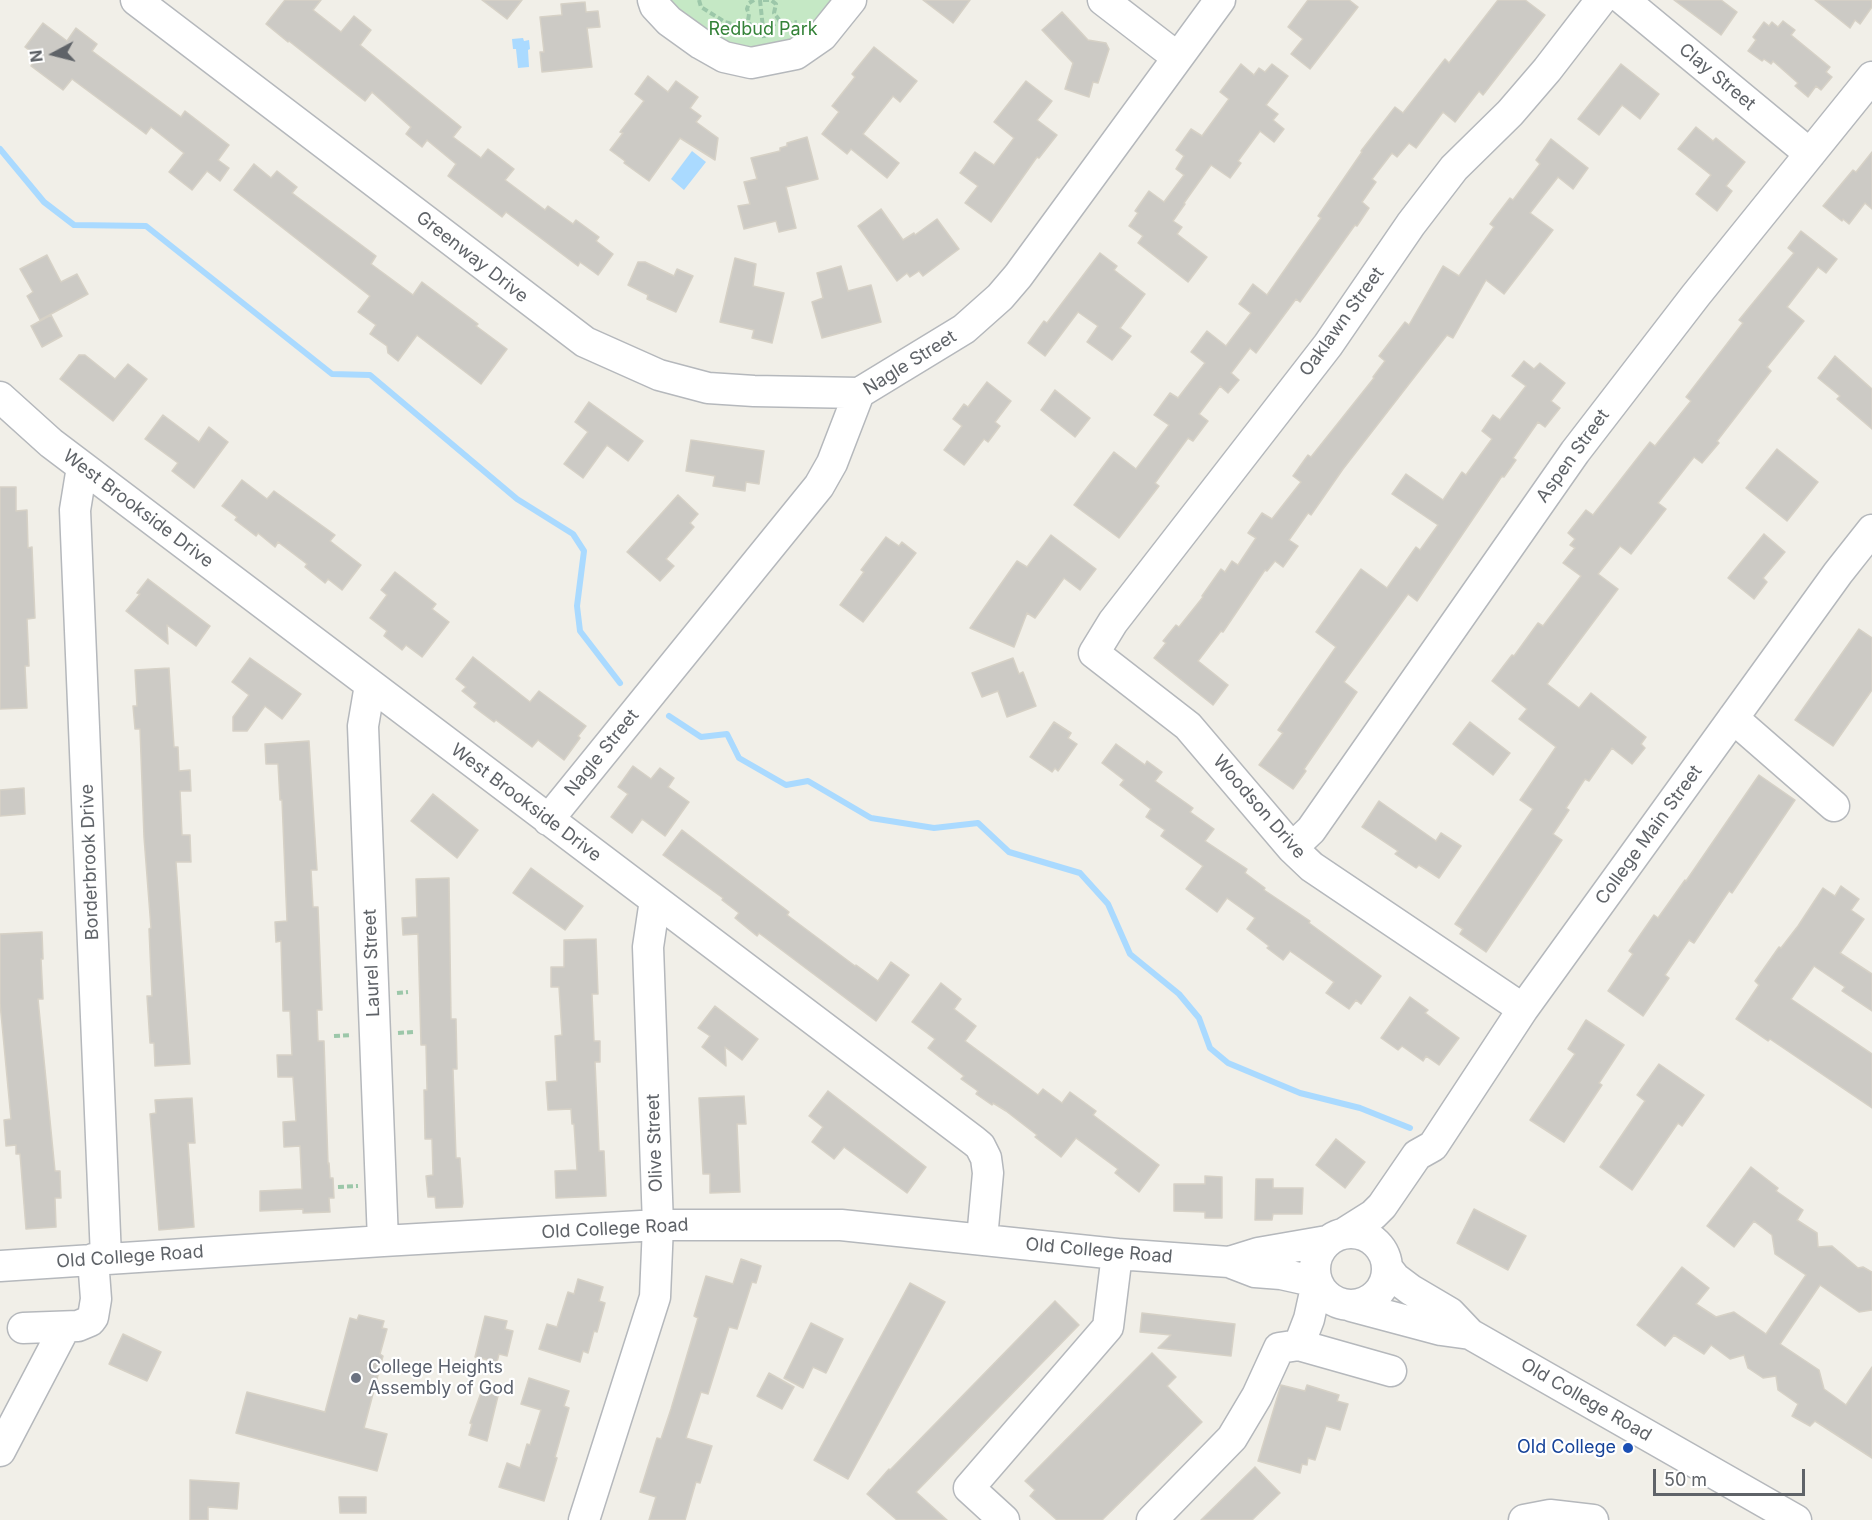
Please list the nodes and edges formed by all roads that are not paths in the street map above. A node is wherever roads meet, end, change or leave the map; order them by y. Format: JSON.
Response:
{"nodes":[{"id":1,"x":135,"y":0,"type":"edge"},
{"id":2,"x":653,"y":0,"type":"edge"},
{"id":3,"x":851,"y":0,"type":"edge"},
{"id":4,"x":1103,"y":0,"type":"edge"},
{"id":5,"x":1220,"y":0,"type":"edge"},
{"id":6,"x":1601,"y":0,"type":"edge"},
{"id":7,"x":1624,"y":0,"type":"edge"},
{"id":8,"x":1177,"y":57,"type":"junction"},
{"id":9,"x":1868,"y":91,"type":"edge"},
{"id":10,"x":1810,"y":154,"type":"junction"},
{"id":11,"x":859,"y":393,"type":"junction"},
{"id":12,"x":0,"y":397,"type":"edge"},
{"id":13,"x":82,"y":467,"type":"junction"},
{"id":14,"x":1872,"y":530,"type":"edge"},
{"id":15,"x":1094,"y":653,"type":"joint"},
{"id":16,"x":370,"y":685,"type":"junction"},
{"id":17,"x":1733,"y":718,"type":"junction"},
{"id":18,"x":1834,"y":806,"type":"dead end"},
{"id":19,"x":548,"y":820,"type":"junction"},
{"id":20,"x":1292,"y":848,"type":"junction"},
{"id":21,"x":655,"y":900,"type":"junction"},
{"id":22,"x":1523,"y":1009,"type":"junction"},
{"id":23,"x":1433,"y":1146,"type":"junction"},
{"id":24,"x":658,"y":1226,"type":"junction"},
{"id":25,"x":1337,"y":1237,"type":"junction"},
{"id":26,"x":982,"y":1239,"type":"junction"},
{"id":27,"x":383,"y":1241,"type":"junction"},
{"id":28,"x":1117,"y":1254,"type":"junction"},
{"id":29,"x":100,"y":1259,"type":"junction"},
{"id":30,"x":1228,"y":1262,"type":"junction"},
{"id":31,"x":1387,"y":1263,"type":"junction"},
{"id":32,"x":0,"y":1266,"type":"edge"},
{"id":33,"x":1317,"y":1283,"type":"junction"},
{"id":34,"x":1345,"y":1305,"type":"junction"},
{"id":35,"x":65,"y":1327,"type":"junction"},
{"id":36,"x":22,"y":1328,"type":"dead end"},
{"id":37,"x":1470,"y":1334,"type":"junction"},
{"id":38,"x":1307,"y":1347,"type":"junction"},
{"id":39,"x":1391,"y":1371,"type":"dead end"},
{"id":40,"x":0,"y":1451,"type":"edge"},
{"id":41,"x":584,"y":1520,"type":"edge"},
{"id":42,"x":1004,"y":1520,"type":"edge"},
{"id":43,"x":1152,"y":1520,"type":"edge"},
{"id":44,"x":1524,"y":1520,"type":"edge"},
{"id":45,"x":1593,"y":1520,"type":"edge"},
{"id":46,"x":1796,"y":1520,"type":"edge"}],
"edges":[{"from":1,"to":11,"type":"street","name":"Greenway Drive"},
{"from":2,"to":3,"type":"street"},
{"from":4,"to":8,"type":"street"},
{"from":5,"to":8,"type":"street","name":"Nagle Street"},
{"from":6,"to":15,"type":"street","name":"Oaklawn Street"},
{"from":7,"to":10,"type":"street","name":"Clay Street"},
{"from":8,"to":11,"type":"street","name":"Nagle Street"},
{"from":9,"to":10,"type":"street","name":"Aspen Street"},
{"from":10,"to":20,"type":"street","name":"Aspen Street"},
{"from":11,"to":19,"type":"street","name":"Nagle Street"},
{"from":12,"to":13,"type":"street","name":"West Brookside Drive"},
{"from":13,"to":16,"type":"street","name":"West Brookside Drive"},
{"from":13,"to":29,"type":"street","name":"Borderbrook Drive"},
{"from":14,"to":17,"type":"street","name":"College Main Street"},
{"from":15,"to":20,"type":"street","name":"Woodson Drive"},
{"from":16,"to":19,"type":"street","name":"West Brookside Drive"},
{"from":16,"to":27,"type":"street","name":"Laurel Street"},
{"from":17,"to":18,"type":"street"},
{"from":17,"to":22,"type":"street","name":"College Main Street"},
{"from":19,"to":21,"type":"street","name":"West Brookside Drive"},
{"from":20,"to":22,"type":"street","name":"Woodson Drive"},
{"from":21,"to":24,"type":"street","name":"Olive Street"},
{"from":21,"to":26,"type":"street","name":"West Brookside Drive"},
{"from":22,"to":23,"type":"street","name":"College Main Street"},
{"from":23,"to":25,"type":"street","name":"College Main Street"},
{"from":23,"to":31,"type":"street","name":"College Main Street"},
{"from":24,"to":26,"type":"street","name":"Old College Road"},
{"from":24,"to":27,"type":"street","name":"Old College Road"},
{"from":24,"to":41,"type":"street","name":"Olive Street"},
{"from":25,"to":30,"type":"street","name":"Old College Road"},
{"from":25,"to":31,"type":"street"},
{"from":25,"to":33,"type":"street"},
{"from":26,"to":28,"type":"street","name":"Old College Road"},
{"from":27,"to":29,"type":"street","name":"Old College Road"},
{"from":28,"to":30,"type":"street","name":"Old College Road"},
{"from":28,"to":42,"type":"street"},
{"from":29,"to":32,"type":"street","name":"Old College Road"},
{"from":29,"to":35,"type":"street","name":"Borderbrook Drive"},
{"from":30,"to":33,"type":"street","name":"Old College Road"},
{"from":31,"to":34,"type":"street"},
{"from":31,"to":37,"type":"street","name":"Old College Road"},
{"from":33,"to":34,"type":"street"},
{"from":33,"to":38,"type":"street"},
{"from":34,"to":37,"type":"street","name":"Old College Road"},
{"from":34,"to":38,"type":"street"},
{"from":35,"to":36,"type":"street"},
{"from":35,"to":40,"type":"street"},
{"from":37,"to":46,"type":"street","name":"Old College Road"},
{"from":38,"to":39,"type":"street"},
{"from":38,"to":43,"type":"street"},
{"from":44,"to":45,"type":"street"}]}
